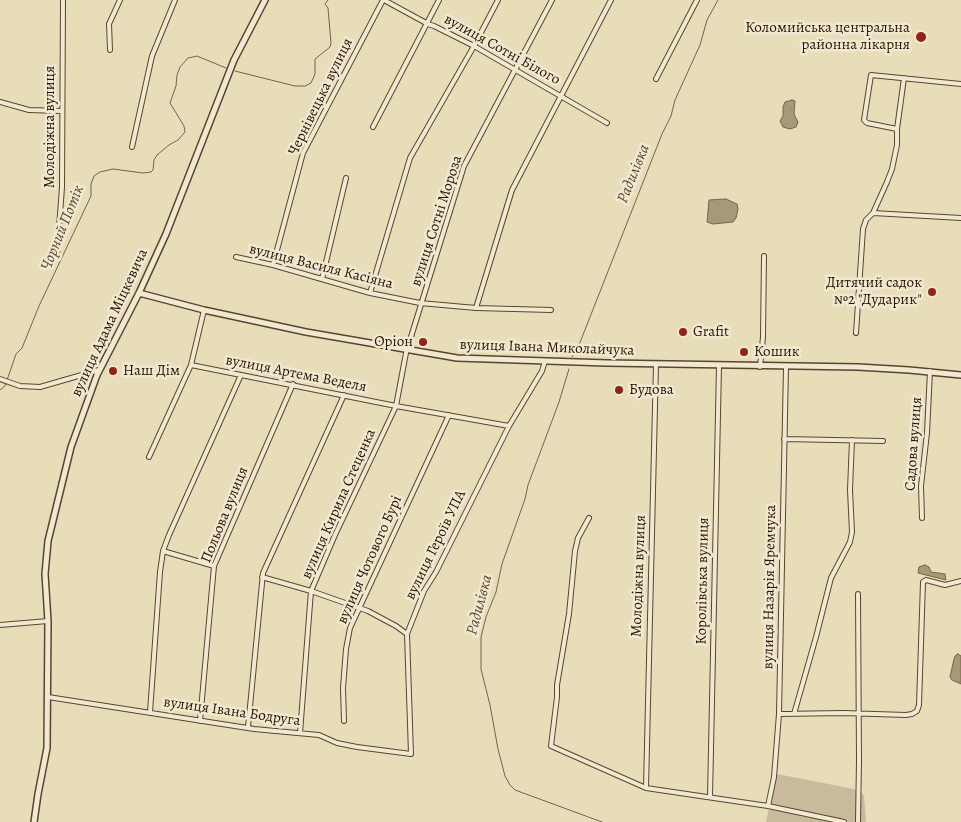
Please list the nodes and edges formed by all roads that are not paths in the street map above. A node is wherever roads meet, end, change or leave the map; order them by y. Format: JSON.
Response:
{"nodes":[{"id":1,"x":63,"y":0,"type":"edge"},
{"id":2,"x":120,"y":0,"type":"edge"},
{"id":3,"x":175,"y":0,"type":"edge"},
{"id":4,"x":265,"y":0,"type":"edge"},
{"id":5,"x":383,"y":0,"type":"edge"},
{"id":6,"x":439,"y":0,"type":"edge"},
{"id":7,"x":498,"y":0,"type":"edge"},
{"id":8,"x":552,"y":0,"type":"edge"},
{"id":9,"x":611,"y":0,"type":"edge"},
{"id":10,"x":697,"y":0,"type":"edge"},
{"id":11,"x":428,"y":24,"type":"junction"},
{"id":12,"x":474,"y":46,"type":"junction"},
{"id":13,"x":110,"y":50,"type":"dead end"},
{"id":14,"x":516,"y":70,"type":"junction"},
{"id":15,"x":656,"y":78,"type":"dead end"},
{"id":16,"x":904,"y":78,"type":"junction"},
{"id":17,"x":961,"y":84,"type":"edge"},
{"id":18,"x":560,"y":95,"type":"junction"},
{"id":19,"x":0,"y":102,"type":"edge"},
{"id":20,"x":61,"y":111,"type":"junction"},
{"id":21,"x":607,"y":123,"type":"dead end"},
{"id":22,"x":373,"y":127,"type":"dead end"},
{"id":23,"x":897,"y":129,"type":"junction"},
{"id":24,"x":132,"y":147,"type":"dead end"},
{"id":25,"x":346,"y":178,"type":"dead end"},
{"id":26,"x":873,"y":212,"type":"junction"},
{"id":27,"x":961,"y":218,"type":"edge"},
{"id":28,"x":56,"y":255,"type":"dead end"},
{"id":29,"x":764,"y":256,"type":"dead end"},
{"id":30,"x":236,"y":257,"type":"dead end"},
{"id":31,"x":273,"y":265,"type":"junction"},
{"id":32,"x":322,"y":279,"type":"junction"},
{"id":33,"x":139,"y":293,"type":"junction"},
{"id":34,"x":370,"y":293,"type":"junction"},
{"id":35,"x":423,"y":303,"type":"junction"},
{"id":36,"x":476,"y":308,"type":"junction"},
{"id":37,"x":204,"y":310,"type":"junction"},
{"id":38,"x":551,"y":310,"type":"dead end"},
{"id":39,"x":856,"y":333,"type":"dead end"},
{"id":40,"x":408,"y":350,"type":"junction"},
{"id":41,"x":545,"y":361,"type":"junction"},
{"id":42,"x":656,"y":364,"type":"junction"},
{"id":43,"x":191,"y":365,"type":"junction"},
{"id":44,"x":719,"y":366,"type":"junction"},
{"id":45,"x":760,"y":366,"type":"junction"},
{"id":46,"x":786,"y":367,"type":"junction"},
{"id":47,"x":99,"y":370,"type":"junction"},
{"id":48,"x":930,"y":372,"type":"junction"},
{"id":49,"x":241,"y":375,"type":"junction"},
{"id":50,"x":961,"y":376,"type":"edge"},
{"id":51,"x":2,"y":380,"type":"edge"},
{"id":52,"x":293,"y":384,"type":"junction"},
{"id":53,"x":344,"y":395,"type":"junction"},
{"id":54,"x":396,"y":406,"type":"junction"},
{"id":55,"x":449,"y":415,"type":"junction"},
{"id":56,"x":509,"y":426,"type":"junction"},
{"id":57,"x":784,"y":439,"type":"junction"},
{"id":58,"x":852,"y":440,"type":"junction"},
{"id":59,"x":883,"y":441,"type":"dead end"},
{"id":60,"x":150,"y":457,"type":"dead end"},
{"id":61,"x":589,"y":518,"type":"dead end"},
{"id":62,"x":922,"y":518,"type":"dead end"},
{"id":63,"x":163,"y":552,"type":"junction"},
{"id":64,"x":214,"y":566,"type":"junction"},
{"id":65,"x":262,"y":577,"type":"junction"},
{"id":66,"x":961,"y":581,"type":"edge"},
{"id":67,"x":312,"y":591,"type":"junction"},
{"id":68,"x":858,"y":594,"type":"dead end"},
{"id":69,"x":359,"y":609,"type":"junction"},
{"id":70,"x":48,"y":621,"type":"junction"},
{"id":71,"x":0,"y":625,"type":"edge"},
{"id":72,"x":407,"y":634,"type":"junction"},
{"id":73,"x":48,"y":697,"type":"junction"},
{"id":74,"x":150,"y":712,"type":"junction"},
{"id":75,"x":858,"y":713,"type":"junction"},
{"id":76,"x":779,"y":714,"type":"junction"},
{"id":77,"x":794,"y":714,"type":"junction"},
{"id":78,"x":200,"y":721,"type":"junction"},
{"id":79,"x":344,"y":721,"type":"dead end"},
{"id":80,"x":248,"y":728,"type":"junction"},
{"id":81,"x":300,"y":733,"type":"junction"},
{"id":82,"x":411,"y":754,"type":"joint"},
{"id":83,"x":646,"y":788,"type":"junction"},
{"id":84,"x":710,"y":797,"type":"junction"},
{"id":85,"x":768,"y":806,"type":"junction"},
{"id":86,"x":34,"y":822,"type":"edge"},
{"id":87,"x":844,"y":822,"type":"edge"},
{"id":88,"x":858,"y":822,"type":"edge"}],
"edges":[{"from":1,"to":20,"type":"street","name":"Молодіжна вулиця"},
{"from":2,"to":13,"type":"street"},
{"from":3,"to":24,"type":"street"},
{"from":4,"to":33,"type":"street","name":"вулиця Адама Міцкевича"},
{"from":5,"to":11,"type":"street","name":"вулиця Сотні Білого"},
{"from":5,"to":31,"type":"street","name":"Чернівецька вулиця"},
{"from":6,"to":11,"type":"street"},
{"from":7,"to":12,"type":"street"},
{"from":8,"to":14,"type":"street","name":"вулиця Сотні Мороза"},
{"from":9,"to":18,"type":"street"},
{"from":10,"to":15,"type":"street"},
{"from":11,"to":12,"type":"street","name":"вулиця Сотні Білого"},
{"from":11,"to":22,"type":"street"},
{"from":12,"to":14,"type":"street","name":"вулиця Сотні Білого"},
{"from":12,"to":34,"type":"street"},
{"from":14,"to":18,"type":"street","name":"вулиця Сотні Білого"},
{"from":14,"to":35,"type":"street","name":"вулиця Сотні Мороза"},
{"from":16,"to":17,"type":"street"},
{"from":16,"to":23,"type":"street"},
{"from":16,"to":23,"type":"street"},
{"from":18,"to":21,"type":"street","name":"вулиця Сотні Білого"},
{"from":18,"to":36,"type":"street"},
{"from":19,"to":20,"type":"street"},
{"from":20,"to":28,"type":"street","name":"Молодіжна вулиця"},
{"from":23,"to":26,"type":"street"},
{"from":25,"to":32,"type":"street"},
{"from":26,"to":27,"type":"street"},
{"from":26,"to":39,"type":"street"},
{"from":29,"to":45,"type":"street"},
{"from":30,"to":31,"type":"street","name":"вулиця Василя Касіяна"},
{"from":31,"to":32,"type":"street","name":"вулиця Василя Касіяна"},
{"from":32,"to":34,"type":"street","name":"вулиця Василя Касіяна"},
{"from":33,"to":37,"type":"street","name":"вулиця Івана Миколайчука"},
{"from":33,"to":47,"type":"street","name":"вулиця Адама Міцкевича"},
{"from":34,"to":35,"type":"street","name":"вулиця Василя Касіяна"},
{"from":35,"to":36,"type":"street","name":"вулиця Василя Касіяна"},
{"from":35,"to":40,"type":"street","name":"вулиця Сотні Мороза"},
{"from":36,"to":38,"type":"street","name":"вулиця Василя Касіяна"},
{"from":37,"to":40,"type":"street","name":"вулиця Івана Миколайчука"},
{"from":37,"to":43,"type":"street"},
{"from":40,"to":41,"type":"street","name":"вулиця Івана Миколайчука"},
{"from":40,"to":54,"type":"street","name":"вулиця Сотні Мороза"},
{"from":41,"to":42,"type":"street","name":"вулиця Івана Миколайчука"},
{"from":41,"to":56,"type":"street","name":"вулиця Героїв УПА"},
{"from":42,"to":44,"type":"street","name":"вулиця Івана Миколайчука"},
{"from":42,"to":83,"type":"street","name":"Молодіжна вулиця"},
{"from":43,"to":49,"type":"street","name":"вулиця Артема Веделя"},
{"from":43,"to":60,"type":"street"},
{"from":44,"to":45,"type":"street","name":"вулиця Івана Миколайчука"},
{"from":44,"to":84,"type":"street","name":"Королівська вулиця"},
{"from":45,"to":46,"type":"street","name":"вулиця Івана Миколайчука"},
{"from":46,"to":48,"type":"street","name":"вулиця Івана Миколайчука"},
{"from":46,"to":57,"type":"street","name":"вулиця Назарія Яремчука"},
{"from":47,"to":51,"type":"street"},
{"from":47,"to":70,"type":"street","name":"вулиця Адама Міцкевича"},
{"from":48,"to":50,"type":"street","name":"вулиця Івана Миколайчука"},
{"from":48,"to":62,"type":"street","name":"Садова вулиця"},
{"from":49,"to":52,"type":"street","name":"вулиця Артема Веделя"},
{"from":49,"to":63,"type":"street"},
{"from":52,"to":53,"type":"street","name":"вулиця Артема Веделя"},
{"from":52,"to":64,"type":"street","name":"Польова вулиця"},
{"from":53,"to":54,"type":"street","name":"вулиця Артема Веделя"},
{"from":53,"to":65,"type":"street"},
{"from":54,"to":55,"type":"street","name":"вулиця Артема Веделя"},
{"from":54,"to":67,"type":"street","name":"вулиця Кирила Стеценка"},
{"from":55,"to":56,"type":"street","name":"вулиця Артема Веделя"},
{"from":55,"to":69,"type":"street","name":"вулиця Чотового Бурі"},
{"from":56,"to":72,"type":"street","name":"вулиця Героїв УПА"},
{"from":57,"to":58,"type":"street"},
{"from":57,"to":76,"type":"street","name":"вулиця Назарія Яремчука"},
{"from":58,"to":59,"type":"street"},
{"from":58,"to":77,"type":"street"},
{"from":61,"to":83,"type":"street"},
{"from":63,"to":64,"type":"street"},
{"from":63,"to":74,"type":"street"},
{"from":64,"to":78,"type":"street","name":"Польова вулиця"},
{"from":65,"to":67,"type":"street"},
{"from":65,"to":80,"type":"street"},
{"from":66,"to":75,"type":"street"},
{"from":67,"to":69,"type":"street"},
{"from":67,"to":81,"type":"street","name":"вулиця Кирила Стеценка"},
{"from":68,"to":75,"type":"street"},
{"from":69,"to":72,"type":"street"},
{"from":69,"to":79,"type":"street","name":"вулиця Чотового Бурі"},
{"from":70,"to":71,"type":"street"},
{"from":70,"to":73,"type":"street","name":"вулиця Адама Міцкевича"},
{"from":72,"to":82,"type":"street","name":"вулиця Героїв УПА"},
{"from":73,"to":74,"type":"street","name":"вулиця Івана Бодруга"},
{"from":73,"to":86,"type":"street","name":"вулиця Адама Міцкевича"},
{"from":74,"to":78,"type":"street","name":"вулиця Івана Бодруга"},
{"from":75,"to":77,"type":"street"},
{"from":75,"to":88,"type":"street"},
{"from":76,"to":77,"type":"street"},
{"from":76,"to":85,"type":"street","name":"вулиця Назарія Яремчука"},
{"from":78,"to":80,"type":"street","name":"вулиця Івана Бодруга"},
{"from":80,"to":81,"type":"street","name":"вулиця Івана Бодруга"},
{"from":81,"to":82,"type":"street","name":"вулиця Івана Бодруга"},
{"from":83,"to":84,"type":"street"},
{"from":84,"to":85,"type":"street"},
{"from":85,"to":87,"type":"street"}]}
